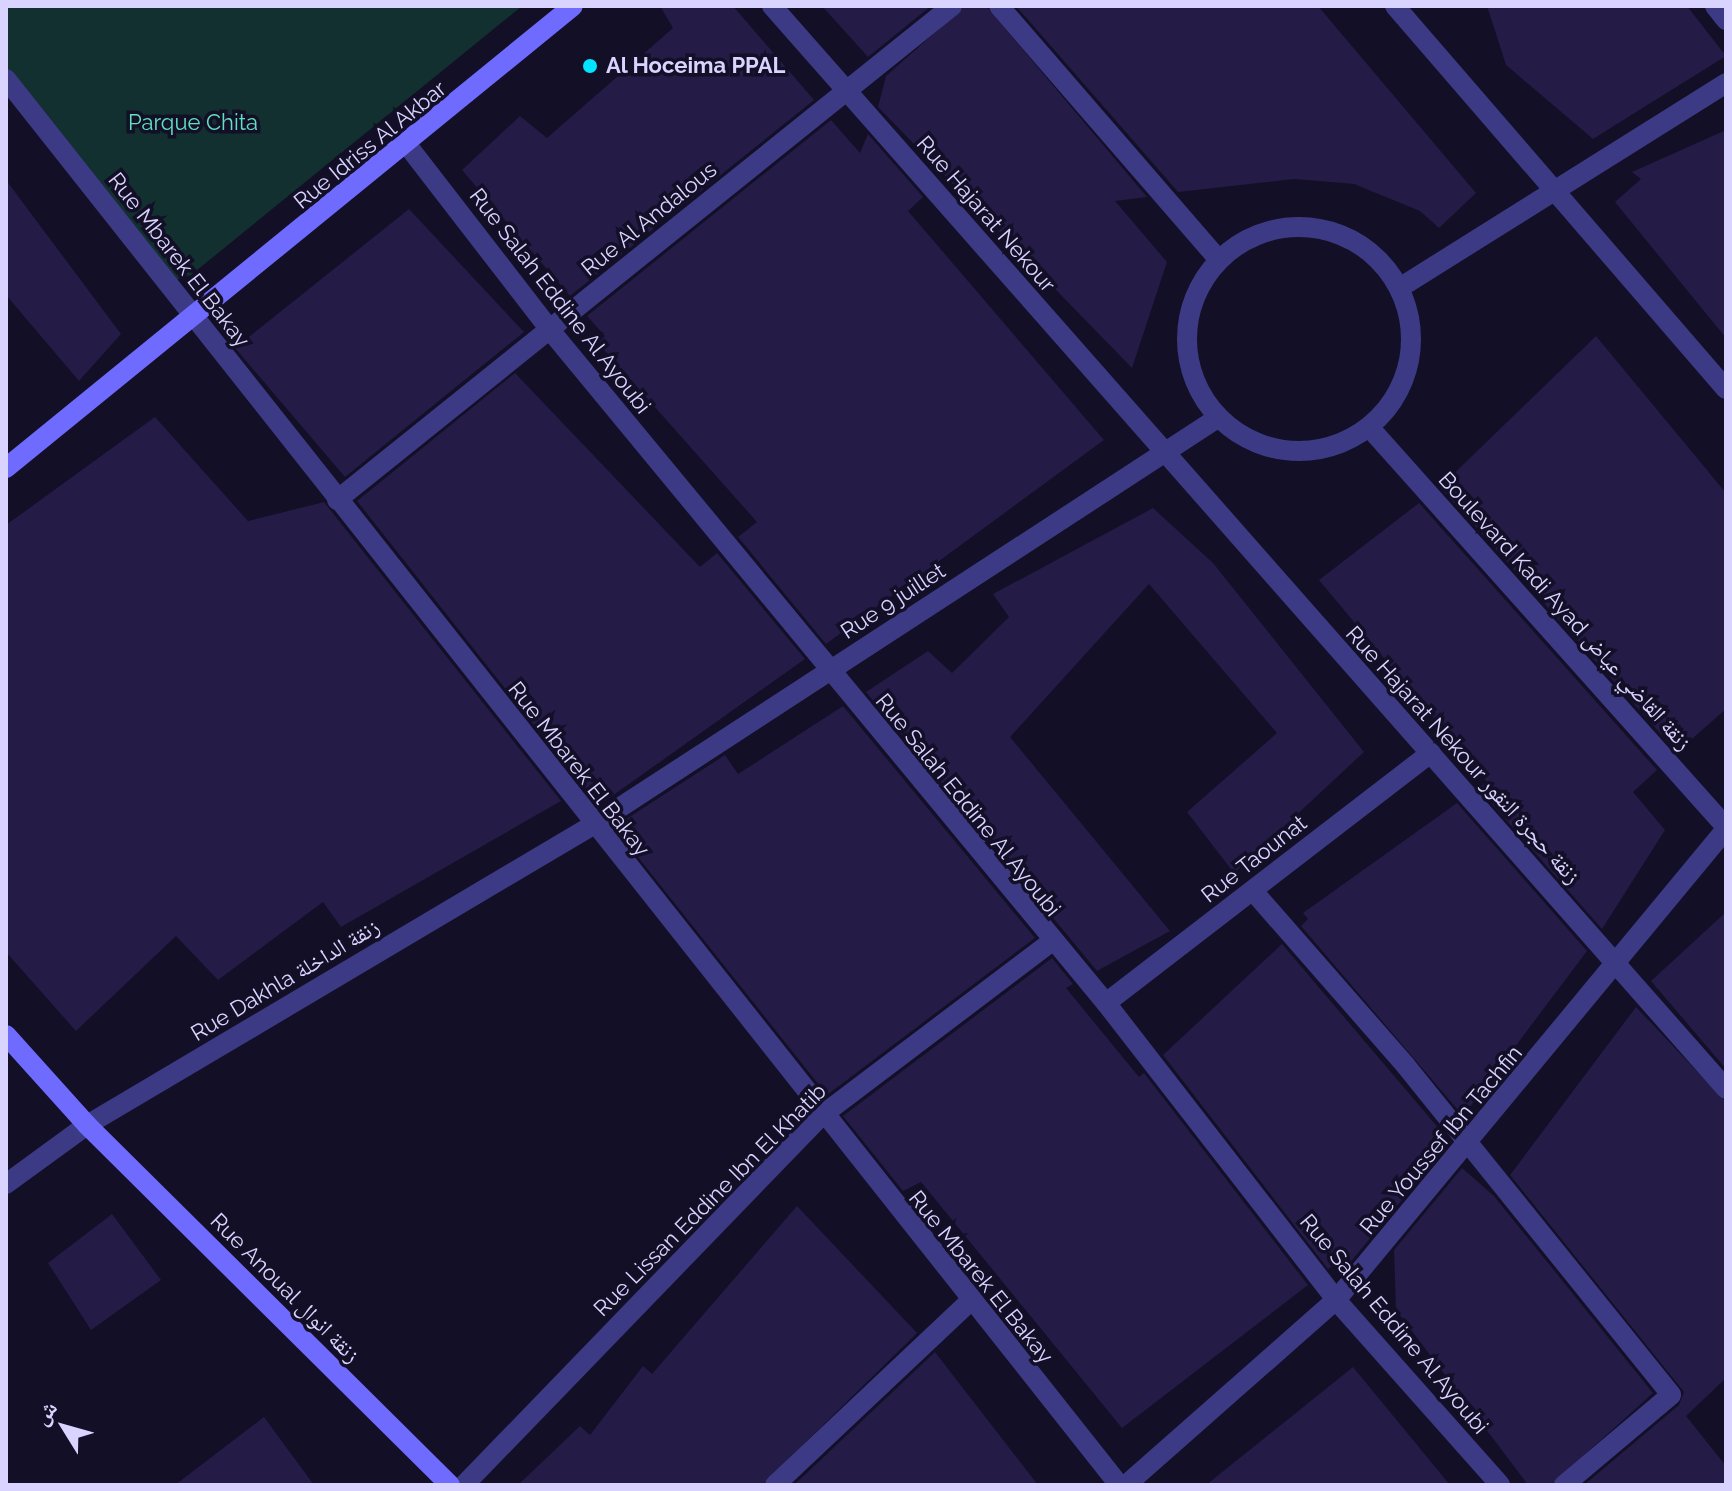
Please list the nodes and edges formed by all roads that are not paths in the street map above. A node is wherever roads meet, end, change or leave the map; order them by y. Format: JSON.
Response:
{"nodes":[{"id":1,"x":573,"y":6,"type":"edge"},
{"id":2,"x":772,"y":6,"type":"edge"},
{"id":3,"x":952,"y":6,"type":"edge"},
{"id":4,"x":999,"y":6,"type":"edge"},
{"id":5,"x":1395,"y":6,"type":"edge"},
{"id":6,"x":1715,"y":6,"type":"edge"},
{"id":7,"x":1726,"y":20,"type":"edge"},
{"id":8,"x":6,"y":79,"type":"edge"},
{"id":9,"x":1726,"y":83,"type":"edge"},
{"id":10,"x":847,"y":91,"type":"junction"},
{"id":11,"x":408,"y":146,"type":"junction"},
{"id":12,"x":1554,"y":191,"type":"junction"},
{"id":13,"x":1219,"y":260,"type":"junction"},
{"id":14,"x":1401,"y":287,"type":"junction"},
{"id":15,"x":193,"y":317,"type":"junction"},
{"id":16,"x":550,"y":330,"type":"junction"},
{"id":17,"x":1726,"y":389,"type":"edge"},
{"id":18,"x":1219,"y":417,"type":"junction"},
{"id":19,"x":1369,"y":427,"type":"junction"},
{"id":20,"x":1163,"y":453,"type":"junction"},
{"id":21,"x":6,"y":468,"type":"edge"},
{"id":22,"x":337,"y":500,"type":"junction"},
{"id":23,"x":829,"y":672,"type":"junction"},
{"id":24,"x":1431,"y":753,"type":"junction"},
{"id":25,"x":593,"y":825,"type":"junction"},
{"id":26,"x":1726,"y":828,"type":"edge"},
{"id":27,"x":1253,"y":891,"type":"junction"},
{"id":28,"x":1050,"y":943,"type":"junction"},
{"id":29,"x":1618,"y":967,"type":"junction"},
{"id":30,"x":1106,"y":1003,"type":"junction"},
{"id":31,"x":6,"y":1035,"type":"edge"},
{"id":32,"x":1726,"y":1089,"type":"edge"},
{"id":33,"x":821,"y":1116,"type":"junction"},
{"id":34,"x":87,"y":1125,"type":"junction"},
{"id":35,"x":1470,"y":1144,"type":"junction"},
{"id":36,"x":6,"y":1184,"type":"edge"},
{"id":37,"x":1336,"y":1300,"type":"junction"},
{"id":38,"x":969,"y":1302,"type":"junction"},
{"id":39,"x":450,"y":1485,"type":"edge"},
{"id":40,"x":464,"y":1485,"type":"edge"},
{"id":41,"x":775,"y":1485,"type":"edge"},
{"id":42,"x":1119,"y":1485,"type":"edge"},
{"id":43,"x":1126,"y":1485,"type":"edge"},
{"id":44,"x":1500,"y":1485,"type":"edge"},
{"id":45,"x":1564,"y":1485,"type":"edge"}],
"edges":[{"from":1,"to":11,"type":"street","name":"Rue Idriss Al Akbar"},
{"from":2,"to":10,"type":"street","name":"Rue Hajarat Nekour"},
{"from":3,"to":10,"type":"street","name":"Rue Al Andalous"},
{"from":4,"to":13,"type":"street"},
{"from":5,"to":12,"type":"street"},
{"from":6,"to":7,"type":"street"},
{"from":8,"to":15,"type":"street","name":"Rue Mbarek El Bakay"},
{"from":9,"to":12,"type":"street"},
{"from":10,"to":16,"type":"street","name":"Rue Al Andalous"},
{"from":10,"to":20,"type":"street","name":"Rue Hajarat Nekour"},
{"from":11,"to":15,"type":"street","name":"Rue Idriss Al Akbar"},
{"from":11,"to":16,"type":"street","name":"Rue Salah Eddine Al Ayoubi"},
{"from":12,"to":14,"type":"street"},
{"from":12,"to":17,"type":"street"},
{"from":13,"to":14,"type":"street"},
{"from":13,"to":18,"type":"street"},
{"from":14,"to":19,"type":"street"},
{"from":15,"to":21,"type":"street","name":"Rue Idriss Al Akbar"},
{"from":15,"to":22,"type":"street","name":"Rue Mbarek El Bakay"},
{"from":16,"to":22,"type":"street","name":"Rue Al Andalous"},
{"from":16,"to":23,"type":"street","name":"Rue Salah Eddine Al Ayoubi"},
{"from":18,"to":19,"type":"street"},
{"from":18,"to":20,"type":"street","name":"Rue 9 juillet"},
{"from":19,"to":26,"type":"street","name":"Boulevard Kadi Ayad زنقة القاضي عياض"},
{"from":20,"to":23,"type":"street","name":"Rue 9 juillet"},
{"from":20,"to":24,"type":"street","name":"Rue Hajarat Nekour زنقة حجرة النقور"},
{"from":22,"to":25,"type":"street","name":"Rue Mbarek El Bakay"},
{"from":23,"to":25,"type":"street","name":"Rue 9 juillet"},
{"from":23,"to":28,"type":"street","name":"Rue Salah Eddine Al Ayoubi"},
{"from":24,"to":27,"type":"street","name":"Rue Taounat"},
{"from":24,"to":29,"type":"street","name":"Rue Hajarat Nekour زنقة حجرة النقور"},
{"from":25,"to":33,"type":"street","name":"Rue Mbarek El Bakay"},
{"from":25,"to":34,"type":"street","name":"Rue Dakhla زنقة الداخلة"},
{"from":26,"to":29,"type":"street","name":"Rue Youssef Ibn Tachfin"},
{"from":27,"to":30,"type":"street","name":"Rue Taounat"},
{"from":27,"to":35,"type":"street"},
{"from":28,"to":30,"type":"street","name":"Rue Salah Eddine Al Ayoubi"},
{"from":28,"to":33,"type":"street","name":"Rue Lissan Eddine Ibn El Khatib"},
{"from":29,"to":32,"type":"street","name":"Rue Hajarat Nekour زنقة حجرة النقور"},
{"from":29,"to":35,"type":"street","name":"Rue Youssef Ibn Tachfin"},
{"from":30,"to":37,"type":"street","name":"Rue Salah Eddine Al Ayoubi"},
{"from":31,"to":34,"type":"street","name":"Rue Anoual زنقة انوال"},
{"from":33,"to":38,"type":"street","name":"Rue Mbarek El Bakay"},
{"from":33,"to":40,"type":"street","name":"Rue Lissan Eddine Ibn El Khatib"},
{"from":34,"to":36,"type":"street","name":"Rue Dakhla زنقة الداخلة"},
{"from":34,"to":39,"type":"street","name":"Rue Anoual زنقة انوال"},
{"from":35,"to":37,"type":"street","name":"Rue Youssef Ibn Tachfin"},
{"from":35,"to":45,"type":"street"},
{"from":37,"to":43,"type":"street","name":"Rue Youssef Ibn Tachfin"},
{"from":37,"to":44,"type":"street","name":"Rue Salah Eddine Al Ayoubi"},
{"from":38,"to":41,"type":"street"},
{"from":38,"to":42,"type":"street","name":"Rue Mbarek El Bakay"}]}
